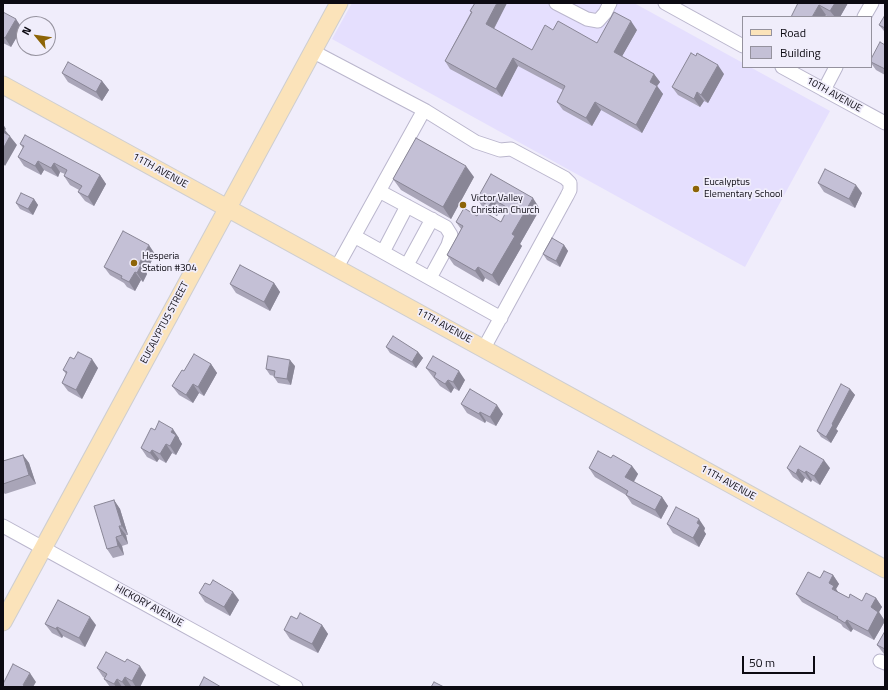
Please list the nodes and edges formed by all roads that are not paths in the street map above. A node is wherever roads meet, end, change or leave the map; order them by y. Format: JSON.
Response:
{"nodes":[{"id":1,"x":339,"y":3,"type":"edge"},
{"id":2,"x":556,"y":3,"type":"edge"},
{"id":3,"x":610,"y":3,"type":"edge"},
{"id":4,"x":665,"y":3,"type":"edge"},
{"id":5,"x":872,"y":3,"type":"edge"},
{"id":6,"x":865,"y":16,"type":"edge"},
{"id":7,"x":742,"y":45,"type":"edge"},
{"id":8,"x":312,"y":51,"type":"junction"},
{"id":9,"x":784,"y":68,"type":"edge"},
{"id":10,"x":835,"y":68,"type":"edge"},
{"id":11,"x":3,"y":85,"type":"edge"},
{"id":12,"x":824,"y":90,"type":"junction"},
{"id":13,"x":424,"y":110,"type":"junction"},
{"id":14,"x":885,"y":123,"type":"edge"},
{"id":15,"x":379,"y":191,"type":"junction"},
{"id":16,"x":407,"y":206,"type":"junction"},
{"id":17,"x":228,"y":207,"type":"junction"},
{"id":18,"x":432,"y":219,"type":"junction"},
{"id":19,"x":354,"y":236,"type":"junction"},
{"id":20,"x":383,"y":252,"type":"junction"},
{"id":21,"x":407,"y":265,"type":"junction"},
{"id":22,"x":337,"y":267,"type":"junction"},
{"id":23,"x":430,"y":278,"type":"junction"},
{"id":24,"x":501,"y":318,"type":"junction"},
{"id":25,"x":484,"y":348,"type":"junction"},
{"id":26,"x":3,"y":526,"type":"edge"},
{"id":27,"x":43,"y":548,"type":"junction"},
{"id":28,"x":885,"y":569,"type":"edge"},
{"id":29,"x":3,"y":622,"type":"edge"},
{"id":30,"x":296,"y":687,"type":"edge"}],
"edges":[{"from":1,"to":8,"type":"main road","name":"EUCALYPTUS STREET"},
{"from":2,"to":3,"type":"street"},
{"from":4,"to":7,"type":"street"},
{"from":5,"to":6,"type":"street"},
{"from":8,"to":13,"type":"street"},
{"from":8,"to":17,"type":"main road","name":"EUCALYPTUS STREET"},
{"from":9,"to":12,"type":"street","name":"10TH AVENUE"},
{"from":10,"to":12,"type":"street"},
{"from":11,"to":17,"type":"main road","name":"11TH AVENUE"},
{"from":12,"to":14,"type":"street","name":"10TH AVENUE"},
{"from":13,"to":15,"type":"street"},
{"from":13,"to":24,"type":"street"},
{"from":15,"to":16,"type":"street"},
{"from":15,"to":19,"type":"street"},
{"from":16,"to":18,"type":"street"},
{"from":16,"to":20,"type":"street"},
{"from":17,"to":22,"type":"main road","name":"11TH AVENUE"},
{"from":17,"to":27,"type":"main road","name":"EUCALYPTUS STREET"},
{"from":18,"to":21,"type":"street"},
{"from":18,"to":23,"type":"street"},
{"from":19,"to":20,"type":"street"},
{"from":19,"to":22,"type":"street"},
{"from":20,"to":21,"type":"street"},
{"from":21,"to":23,"type":"street"},
{"from":22,"to":25,"type":"main road","name":"11TH AVENUE"},
{"from":23,"to":24,"type":"street"},
{"from":24,"to":25,"type":"street"},
{"from":25,"to":28,"type":"main road","name":"11TH AVENUE"},
{"from":26,"to":27,"type":"street","name":"HICKORY AVENUE"},
{"from":27,"to":29,"type":"main road","name":"EUCALYPTUS STREET"},
{"from":27,"to":30,"type":"street","name":"HICKORY AVENUE"}]}
